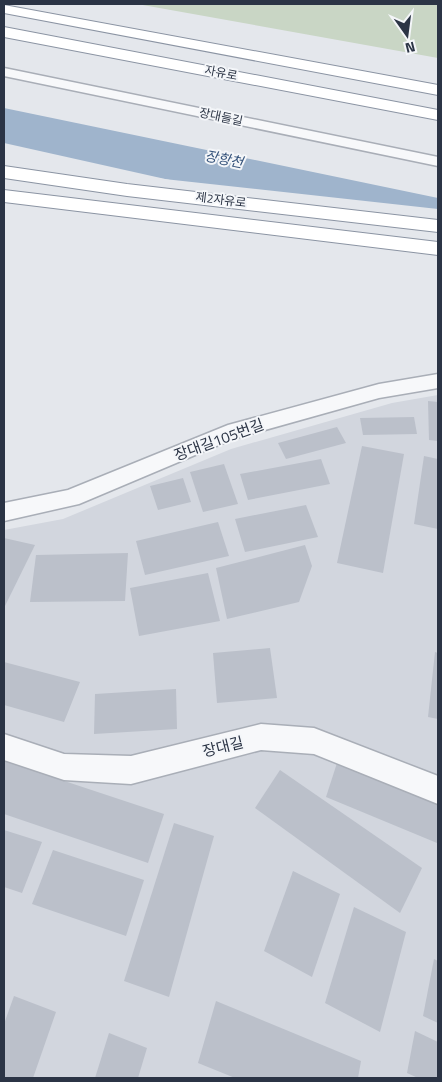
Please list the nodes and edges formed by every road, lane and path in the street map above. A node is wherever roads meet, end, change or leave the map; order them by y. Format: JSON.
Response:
{"nodes":[{"id":1,"x":4,"y":9,"type":"edge"},
{"id":2,"x":4,"y":32,"type":"edge"},
{"id":3,"x":4,"y":72,"type":"edge"},
{"id":4,"x":438,"y":90,"type":"edge"},
{"id":5,"x":438,"y":115,"type":"edge"},
{"id":6,"x":438,"y":162,"type":"edge"},
{"id":7,"x":4,"y":172,"type":"edge"},
{"id":8,"x":4,"y":196,"type":"edge"},
{"id":9,"x":438,"y":226,"type":"edge"},
{"id":10,"x":438,"y":249,"type":"edge"},
{"id":11,"x":438,"y":381,"type":"edge"},
{"id":12,"x":4,"y":512,"type":"edge"},
{"id":13,"x":4,"y":747,"type":"edge"},
{"id":14,"x":438,"y":790,"type":"edge"}],
"edges":[{"from":1,"to":4,"type":"highway","name":"자유로"},
{"from":2,"to":5,"type":"highway","name":"자유로"},
{"from":3,"to":6,"type":"street","name":"장대들길"},
{"from":7,"to":9,"type":"highway","name":"제2자유로"},
{"from":8,"to":10,"type":"highway","name":"제2자유로"},
{"from":11,"to":12,"type":"street","name":"장대길105번길"},
{"from":13,"to":14,"type":"street","name":"장대길"}]}
